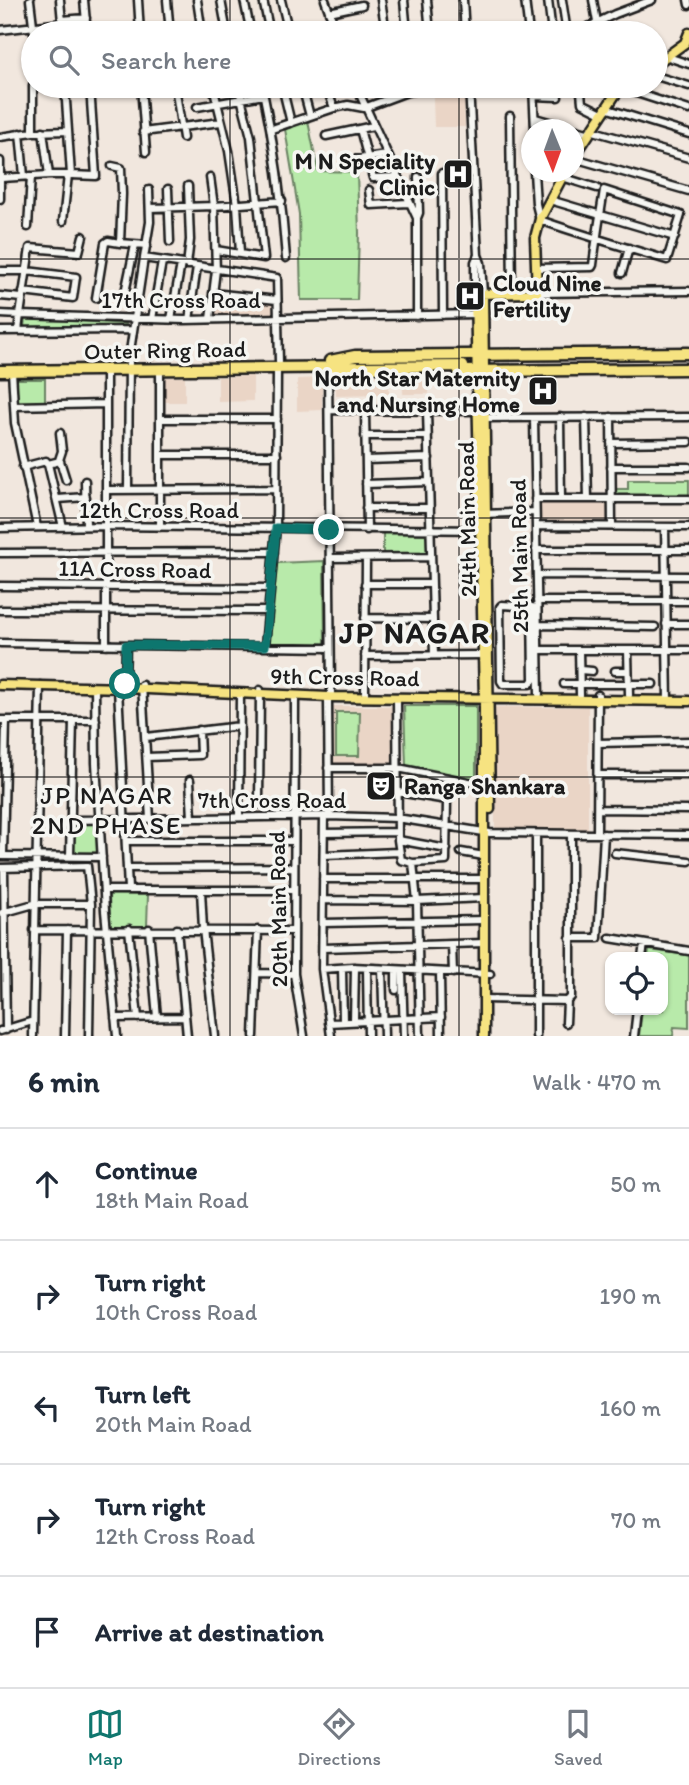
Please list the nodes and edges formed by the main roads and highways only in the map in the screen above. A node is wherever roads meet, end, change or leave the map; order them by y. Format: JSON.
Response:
{"nodes":[{"id":1,"x":689,"y":33,"type":"edge"},
{"id":2,"x":687,"y":44,"type":"edge"},
{"id":3,"x":668,"y":54,"type":"edge"},
{"id":4,"x":614,"y":98,"type":"edge"},
{"id":5,"x":584,"y":139,"type":"edge"},
{"id":6,"x":559,"y":182,"type":"edge"},
{"id":7,"x":479,"y":294,"type":"junction"},
{"id":8,"x":689,"y":353,"type":"edge"},
{"id":9,"x":480,"y":355,"type":"junction"},
{"id":10,"x":689,"y":358,"type":"edge"},
{"id":11,"x":463,"y":363,"type":"tunnel mouth"},
{"id":12,"x":0,"y":365,"type":"edge"},
{"id":13,"x":278,"y":365,"type":"junction"},
{"id":14,"x":330,"y":365,"type":"junction"},
{"id":15,"x":128,"y":367,"type":"junction"},
{"id":16,"x":689,"y":367,"type":"edge"},
{"id":17,"x":480,"y":370,"type":"junction"},
{"id":18,"x":0,"y":371,"type":"edge"},
{"id":19,"x":483,"y":514,"type":"junction"},
{"id":20,"x":483,"y":530,"type":"junction"},
{"id":21,"x":0,"y":684,"type":"edge"},
{"id":22,"x":40,"y":685,"type":"junction"},
{"id":23,"x":121,"y":686,"type":"junction"},
{"id":24,"x":142,"y":687,"type":"junction"},
{"id":25,"x":260,"y":693,"type":"junction"},
{"id":26,"x":330,"y":695,"type":"junction"},
{"id":27,"x":487,"y":696,"type":"junction"},
{"id":28,"x":598,"y":697,"type":"junction"},
{"id":29,"x":668,"y":698,"type":"junction"},
{"id":30,"x":689,"y":698,"type":"edge"},
{"id":31,"x":487,"y":832,"type":"junction"},
{"id":32,"x":487,"y":974,"type":"junction"},
{"id":33,"x":487,"y":1036,"type":"edge"}],
"edges":[{"from":1,"to":2,"type":"main road"},
{"from":2,"to":3,"type":"main road"},
{"from":4,"to":5,"type":"main road"},
{"from":6,"to":7,"type":"main road"},
{"from":7,"to":9,"type":"main road","name":"24th Main Road"},
{"from":7,"to":9,"type":"main road","name":"24th Main Road"},
{"from":8,"to":9,"type":"highway"},
{"from":9,"to":14,"type":"highway"},
{"from":9,"to":17,"type":"main road","name":"24th Main Road"},
{"from":10,"to":16,"type":"highway"},
{"from":11,"to":14,"type":"highway"},
{"from":12,"to":15,"type":"highway","name":"Outer Ring Road"},
{"from":13,"to":14,"type":"highway","name":"Outer Ring Road"},
{"from":13,"to":15,"type":"highway","name":"Outer Ring Road"},
{"from":13,"to":15,"type":"highway","name":"Outer Ring Road"},
{"from":14,"to":17,"type":"highway"},
{"from":15,"to":18,"type":"highway","name":"Outer Ring Road"},
{"from":16,"to":17,"type":"highway"},
{"from":17,"to":19,"type":"main road","name":"24th Main Road"},
{"from":17,"to":19,"type":"main road","name":"24th Main Road"},
{"from":19,"to":20,"type":"main road","name":"24th Main Road"},
{"from":20,"to":27,"type":"main road","name":"24th Main Road"},
{"from":20,"to":27,"type":"main road","name":"24th Main Road"},
{"from":21,"to":22,"type":"main road","name":"9th Cross Road"},
{"from":22,"to":23,"type":"main road","name":"9th Cross Road"},
{"from":22,"to":23,"type":"main road","name":"9th Cross Road"},
{"from":23,"to":24,"type":"main road","name":"9th Cross Road"},
{"from":24,"to":25,"type":"main road","name":"9th Cross Road"},
{"from":24,"to":25,"type":"main road","name":"9th Cross Road"},
{"from":25,"to":26,"type":"main road","name":"9th Cross Road"},
{"from":25,"to":26,"type":"main road","name":"9th Cross Road"},
{"from":26,"to":27,"type":"main road","name":"9th Cross Road"},
{"from":26,"to":27,"type":"main road","name":"9th Cross Road"},
{"from":27,"to":28,"type":"main road","name":"9th Cross Road"},
{"from":27,"to":28,"type":"main road","name":"9th Cross Road"},
{"from":27,"to":31,"type":"main road","name":"24th Main Road"},
{"from":27,"to":31,"type":"main road","name":"24th Main Road"},
{"from":28,"to":29,"type":"main road","name":"9th Cross Road"},
{"from":28,"to":29,"type":"main road","name":"9th Cross Road"},
{"from":29,"to":30,"type":"main road","name":"9th Cross Road"},
{"from":31,"to":32,"type":"main road","name":"24th Main Road"},
{"from":31,"to":32,"type":"main road","name":"24th Main Road"},
{"from":32,"to":33,"type":"main road","name":"24th Main Road"}]}
